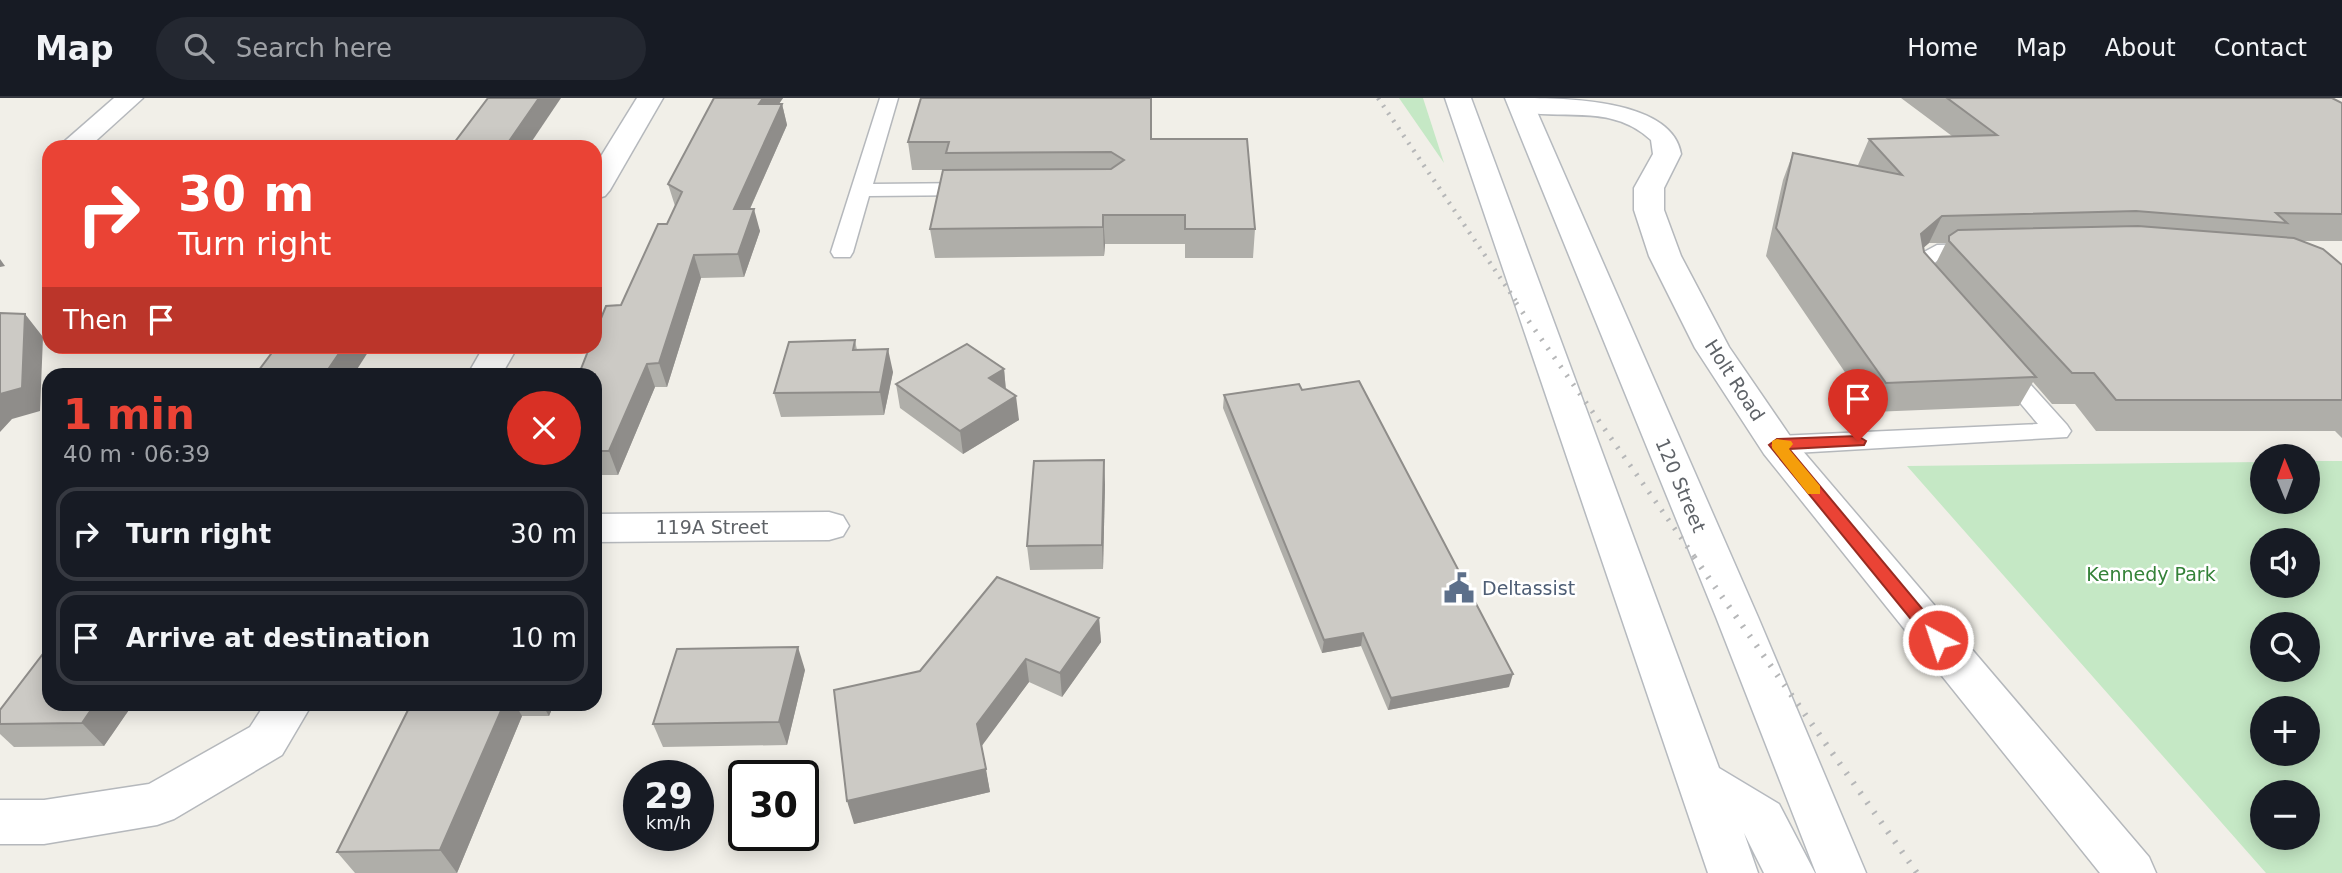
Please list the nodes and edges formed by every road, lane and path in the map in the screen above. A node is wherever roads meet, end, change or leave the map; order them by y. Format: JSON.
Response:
{"nodes":[{"id":1,"x":131,"y":98,"type":"edge"},
{"id":2,"x":650,"y":98,"type":"edge"},
{"id":3,"x":889,"y":98,"type":"edge"},
{"id":4,"x":1490,"y":102,"type":"edge"},
{"id":5,"x":80,"y":140,"type":"edge"},
{"id":6,"x":602,"y":178,"type":"edge"},
{"id":7,"x":1000,"y":189,"type":"edge"},
{"id":8,"x":861,"y":190,"type":"junction"},
{"id":9,"x":2003,"y":250,"type":"edge"},
{"id":10,"x":842,"y":252,"type":"dead end"},
{"id":11,"x":1949,"y":305,"type":"edge"},
{"id":12,"x":1985,"y":347,"type":"edge"},
{"id":13,"x":1777,"y":445,"type":"junction"},
{"id":14,"x":829,"y":526,"type":"dead end"},
{"id":15,"x":602,"y":528,"type":"edge"},
{"id":16,"x":277,"y":722,"type":"edge"},
{"id":17,"x":1700,"y":781,"type":"junction"},
{"id":18,"x":0,"y":822,"type":"edge"},
{"id":19,"x":1732,"y":873,"type":"edge"},
{"id":20,"x":1790,"y":873,"type":"edge"},
{"id":21,"x":1840,"y":873,"type":"edge"},
{"id":22,"x":2132,"y":873,"type":"edge"}],
"edges":[{"from":1,"to":5,"type":"main road"},
{"from":2,"to":6,"type":"main road"},
{"from":3,"to":8,"type":"lane"},
{"from":4,"to":13,"type":"main road","name":"Holt Road"},
{"from":4,"to":17,"type":"main road"},
{"from":4,"to":21,"type":"main road","name":"120 Street"},
{"from":7,"to":8,"type":"lane"},
{"from":8,"to":10,"type":"lane"},
{"from":9,"to":11,"type":"lane"},
{"from":12,"to":13,"type":"lane"},
{"from":13,"to":22,"type":"main road","name":"Holt Road"},
{"from":14,"to":15,"type":"main road","name":"119A Street"},
{"from":16,"to":18,"type":"main road"},
{"from":17,"to":19,"type":"main road"},
{"from":17,"to":20,"type":"main road"}]}
